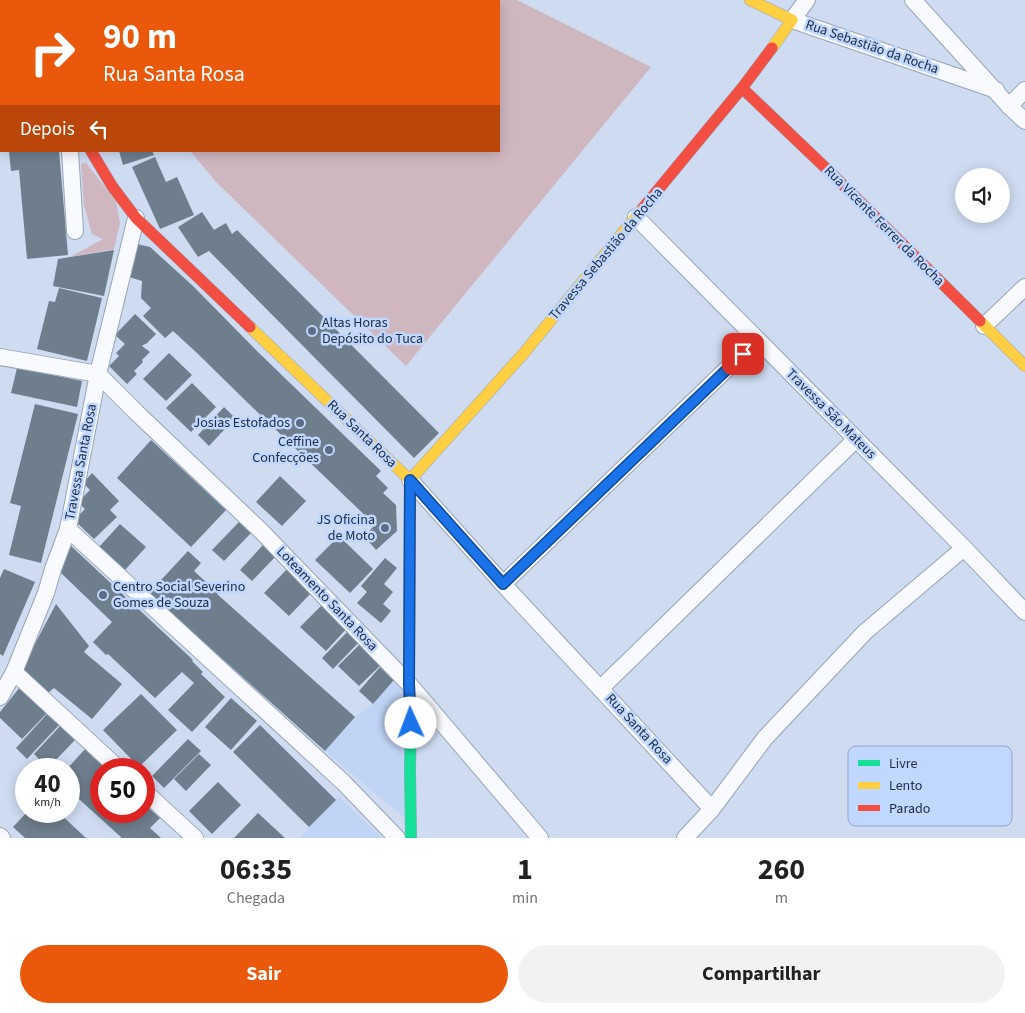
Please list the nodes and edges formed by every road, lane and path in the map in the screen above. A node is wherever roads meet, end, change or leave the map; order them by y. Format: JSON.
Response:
{"nodes":[{"id":1,"x":750,"y":0,"type":"edge"},
{"id":2,"x":807,"y":0,"type":"edge"},
{"id":3,"x":913,"y":0,"type":"edge"},
{"id":4,"x":792,"y":20,"type":"junction"},
{"id":5,"x":742,"y":88,"type":"junction"},
{"id":6,"x":996,"y":90,"type":"junction"},
{"id":7,"x":1025,"y":90,"type":"edge"},
{"id":8,"x":1009,"y":106,"type":"junction"},
{"id":9,"x":1025,"y":121,"type":"edge"},
{"id":10,"x":70,"y":152,"type":"edge"},
{"id":11,"x":91,"y":152,"type":"edge"},
{"id":12,"x":136,"y":218,"type":"junction"},
{"id":13,"x":636,"y":218,"type":"junction"},
{"id":14,"x":75,"y":231,"type":"dead end"},
{"id":15,"x":1025,"y":287,"type":"edge"},
{"id":16,"x":984,"y":326,"type":"junction"},
{"id":17,"x":758,"y":340,"type":"junction"},
{"id":18,"x":0,"y":357,"type":"edge"},
{"id":19,"x":1025,"y":366,"type":"edge"},
{"id":20,"x":98,"y":374,"type":"junction"},
{"id":21,"x":856,"y":439,"type":"junction"},
{"id":22,"x":410,"y":480,"type":"junction"},
{"id":23,"x":68,"y":529,"type":"junction"},
{"id":24,"x":964,"y":548,"type":"junction"},
{"id":25,"x":503,"y":584,"type":"junction"},
{"id":26,"x":1025,"y":612,"type":"edge"},
{"id":27,"x":14,"y":672,"type":"junction"},
{"id":28,"x":409,"y":684,"type":"junction"},
{"id":29,"x":601,"y":688,"type":"junction"},
{"id":30,"x":0,"y":697,"type":"edge"},
{"id":31,"x":107,"y":758,"type":"edge"},
{"id":32,"x":155,"y":801,"type":"edge"},
{"id":33,"x":712,"y":809,"type":"junction"},
{"id":34,"x":194,"y":838,"type":"edge"},
{"id":35,"x":397,"y":838,"type":"edge"},
{"id":36,"x":411,"y":838,"type":"edge"},
{"id":37,"x":540,"y":838,"type":"edge"},
{"id":38,"x":685,"y":838,"type":"edge"}],
"edges":[{"from":1,"to":4,"type":"street","name":"Rua Sebastião da Rocha"},
{"from":2,"to":4,"type":"street"},
{"from":3,"to":6,"type":"street"},
{"from":4,"to":5,"type":"street","name":"Travessa Sebastião da Rocha"},
{"from":4,"to":6,"type":"street","name":"Rua Sebastião da Rocha"},
{"from":5,"to":13,"type":"street","name":"Travessa Sebastião da Rocha"},
{"from":5,"to":16,"type":"street","name":"Rua Vicente Ferrer da Rocha"},
{"from":6,"to":8,"type":"street"},
{"from":7,"to":8,"type":"street"},
{"from":8,"to":9,"type":"street"},
{"from":10,"to":14,"type":"street"},
{"from":11,"to":12,"type":"street","name":"Rua Santa Rosa"},
{"from":12,"to":20,"type":"street","name":"Travessa Santa Rosa"},
{"from":12,"to":22,"type":"street","name":"Rua Santa Rosa"},
{"from":13,"to":17,"type":"street","name":"Travessa São Mateus"},
{"from":13,"to":22,"type":"street","name":"Travessa Sebastião da Rocha"},
{"from":15,"to":16,"type":"street"},
{"from":16,"to":19,"type":"street","name":"Rua Vicente Ferrer da Rocha"},
{"from":17,"to":21,"type":"street","name":"Travessa São Mateus"},
{"from":17,"to":25,"type":"street"},
{"from":18,"to":20,"type":"street"},
{"from":20,"to":23,"type":"street","name":"Travessa Santa Rosa"},
{"from":20,"to":28,"type":"street","name":"Loteamento Santa Rosa"},
{"from":21,"to":24,"type":"street","name":"Travessa São Mateus"},
{"from":21,"to":29,"type":"street"},
{"from":22,"to":25,"type":"street","name":"Rua Santa Rosa"},
{"from":22,"to":28,"type":"street"},
{"from":23,"to":27,"type":"street","name":"Travessa Santa Rosa"},
{"from":23,"to":35,"type":"street"},
{"from":24,"to":26,"type":"street","name":"Travessa São Mateus"},
{"from":24,"to":33,"type":"street"},
{"from":25,"to":29,"type":"street","name":"Rua Santa Rosa"},
{"from":27,"to":30,"type":"street","name":"Travessa Santa Rosa"},
{"from":27,"to":31,"type":"street"},
{"from":28,"to":36,"type":"street"},
{"from":28,"to":37,"type":"street","name":"Loteamento Santa Rosa"},
{"from":29,"to":33,"type":"street","name":"Rua Santa Rosa"},
{"from":32,"to":34,"type":"street"},
{"from":33,"to":38,"type":"street"}]}
